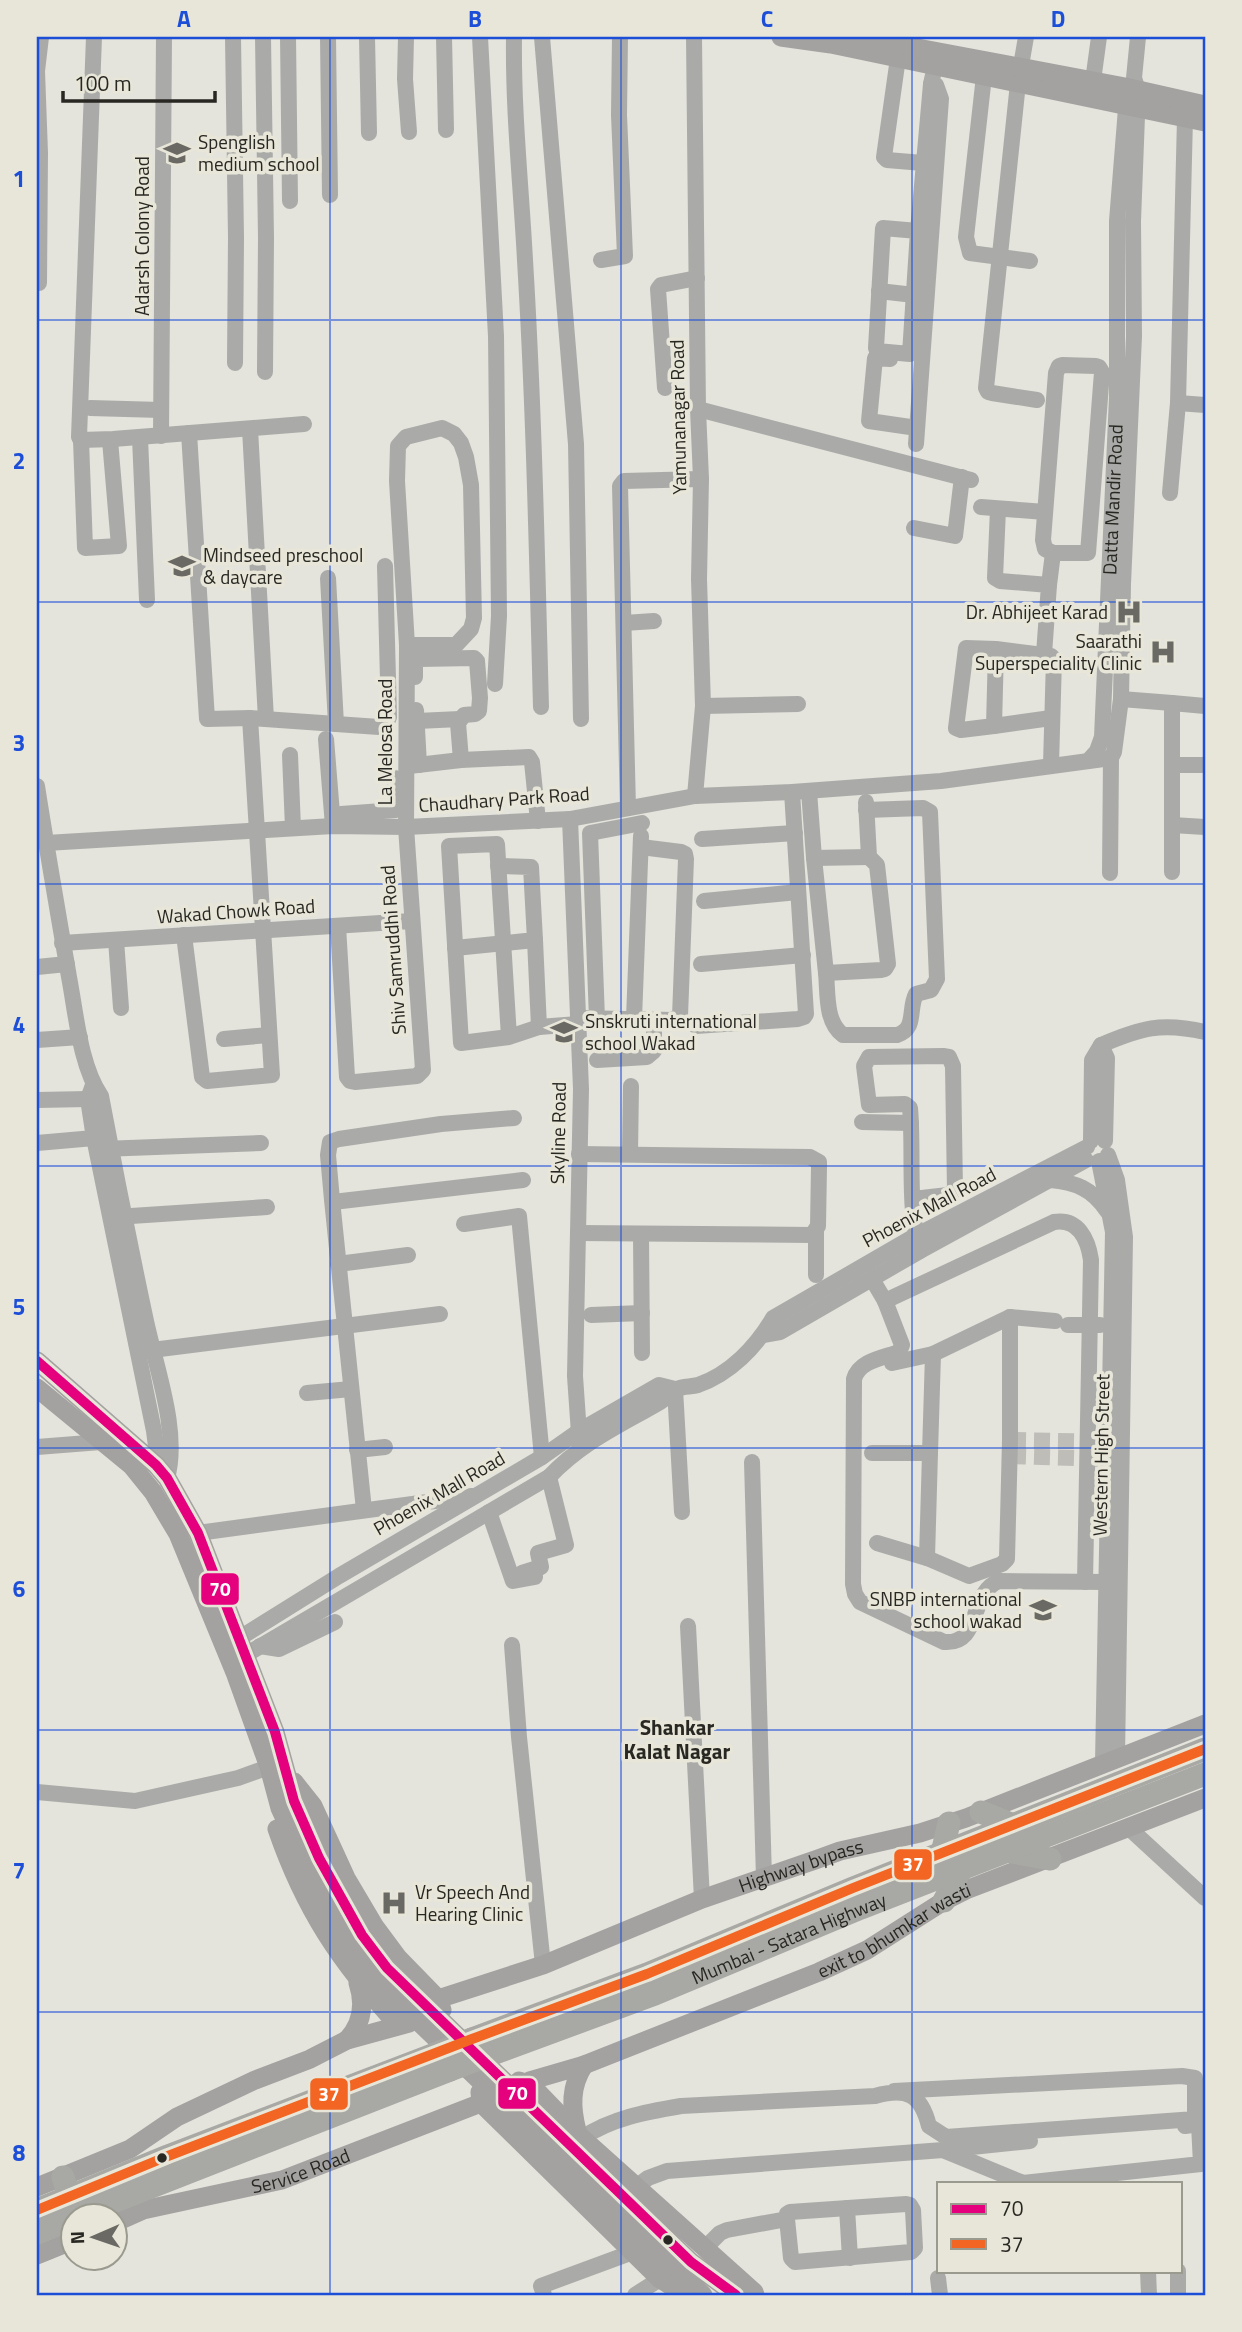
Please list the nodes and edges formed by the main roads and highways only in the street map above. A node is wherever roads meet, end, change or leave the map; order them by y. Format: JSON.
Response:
{"nodes":[{"id":1,"x":781,"y":37,"type":"edge"},
{"id":2,"x":858,"y":37,"type":"edge"},
{"id":3,"x":819,"y":39,"type":"edge"},
{"id":4,"x":1020,"y":75,"type":"junction"},
{"id":5,"x":1133,"y":93,"type":"junction"},
{"id":6,"x":1205,"y":105,"type":"edge"},
{"id":7,"x":1205,"y":122,"type":"edge"},
{"id":8,"x":37,"y":1361,"type":"edge"},
{"id":9,"x":37,"y":1388,"type":"edge"},
{"id":10,"x":239,"y":1648,"type":"junction"},
{"id":11,"x":1205,"y":1724,"type":"edge"},
{"id":12,"x":1205,"y":1749,"type":"edge"},
{"id":13,"x":278,"y":1772,"type":"junction"},
{"id":14,"x":1205,"y":1774,"type":"edge"},
{"id":15,"x":1205,"y":1798,"type":"edge"},
{"id":16,"x":981,"y":1812,"type":"junction"},
{"id":17,"x":949,"y":1823,"type":"junction"},
{"id":18,"x":1013,"y":1825,"type":"junction"},
{"id":19,"x":1010,"y":1851,"type":"junction"},
{"id":20,"x":942,"y":1853,"type":"junction"},
{"id":21,"x":1050,"y":1859,"type":"junction"},
{"id":22,"x":961,"y":1870,"type":"junction"},
{"id":23,"x":944,"y":1901,"type":"junction"},
{"id":24,"x":358,"y":1980,"type":"junction"},
{"id":25,"x":438,"y":1999,"type":"junction"},
{"id":26,"x":419,"y":2022,"type":"junction"},
{"id":27,"x":398,"y":2025,"type":"junction"},
{"id":28,"x":461,"y":2035,"type":"junction"},
{"id":29,"x":347,"y":2040,"type":"junction"},
{"id":30,"x":442,"y":2062,"type":"junction"},
{"id":31,"x":584,"y":2065,"type":"junction"},
{"id":32,"x":487,"y":2070,"type":"junction"},
{"id":33,"x":529,"y":2081,"type":"dead end"},
{"id":34,"x":481,"y":2103,"type":"junction"},
{"id":35,"x":580,"y":2135,"type":"junction"},
{"id":36,"x":37,"y":2187,"type":"edge"},
{"id":37,"x":71,"y":2202,"type":"edge"},
{"id":38,"x":60,"y":2205,"type":"edge"},
{"id":39,"x":37,"y":2210,"type":"edge"},
{"id":40,"x":60,"y":2212,"type":"edge"},
{"id":41,"x":130,"y":2217,"type":"edge"},
{"id":42,"x":37,"y":2232,"type":"edge"},
{"id":43,"x":60,"y":2246,"type":"edge"},
{"id":44,"x":37,"y":2255,"type":"edge"},
{"id":45,"x":695,"y":2294,"type":"edge"},
{"id":46,"x":736,"y":2295,"type":"edge"},
{"id":47,"x":755,"y":2295,"type":"edge"}],
"edges":[{"from":1,"to":3,"type":"main road"},
{"from":2,"to":4,"type":"main road"},
{"from":3,"to":4,"type":"main road"},
{"from":4,"to":5,"type":"main road"},
{"from":4,"to":5,"type":"main road"},
{"from":5,"to":6,"type":"main road"},
{"from":5,"to":7,"type":"main road"},
{"from":8,"to":10,"type":"main road"},
{"from":9,"to":10,"type":"main road"},
{"from":10,"to":13,"type":"main road"},
{"from":11,"to":16,"type":"main road","name":"Highway bypass"},
{"from":12,"to":18,"type":"highway","name":"Mumbai - Satara Highway"},
{"from":13,"to":24,"type":"main road"},
{"from":13,"to":25,"type":"main road"},
{"from":13,"to":26,"type":"main road"},
{"from":13,"to":28,"type":"main road"},
{"from":14,"to":19,"type":"highway","name":"Mumbai - Satara Highway"},
{"from":15,"to":21,"type":"main road","name":"exit to bhumkar wasti"},
{"from":16,"to":17,"type":"main road","name":"Highway bypass"},
{"from":16,"to":18,"type":"highway"},
{"from":17,"to":20,"type":"highway"},
{"from":17,"to":25,"type":"main road","name":"Highway bypass"},
{"from":18,"to":20,"type":"highway","name":"Mumbai - Satara Highway"},
{"from":19,"to":21,"type":"highway"},
{"from":19,"to":22,"type":"highway","name":"Mumbai - Satara Highway"},
{"from":20,"to":28,"type":"highway","name":"Mumbai - Satara Highway"},
{"from":21,"to":23,"type":"main road","name":"exit to bhumkar wasti"},
{"from":22,"to":23,"type":"highway"},
{"from":22,"to":32,"type":"highway","name":"Mumbai - Satara Highway"},
{"from":23,"to":31,"type":"main road","name":"exit to bhumkar wasti"},
{"from":24,"to":27,"type":"main road"},
{"from":24,"to":29,"type":"main road"},
{"from":25,"to":28,"type":"main road"},
{"from":26,"to":27,"type":"main road"},
{"from":26,"to":32,"type":"main road"},
{"from":27,"to":29,"type":"main road"},
{"from":28,"to":30,"type":"highway","name":"Mumbai - Satara Highway","bridge":true},
{"from":28,"to":32,"type":"main road"},
{"from":29,"to":37,"type":"main road"},
{"from":30,"to":32,"type":"highway","name":"Mumbai - Satara Highway","bridge":true},
{"from":30,"to":37,"type":"highway"},
{"from":31,"to":33,"type":"main road","name":"exit to bhumkar wasti"},
{"from":31,"to":35,"type":"main road"},
{"from":32,"to":34,"type":"main road"},
{"from":32,"to":35,"type":"main road"},
{"from":32,"to":45,"type":"main road"},
{"from":32,"to":46,"type":"main road"},
{"from":34,"to":41,"type":"main road","name":"Service Road"},
{"from":34,"to":45,"type":"main road"},
{"from":35,"to":47,"type":"main road"},
{"from":36,"to":37,"type":"main road"},
{"from":38,"to":39,"type":"highway"},
{"from":40,"to":42,"type":"highway"},
{"from":43,"to":44,"type":"main road"}]}
